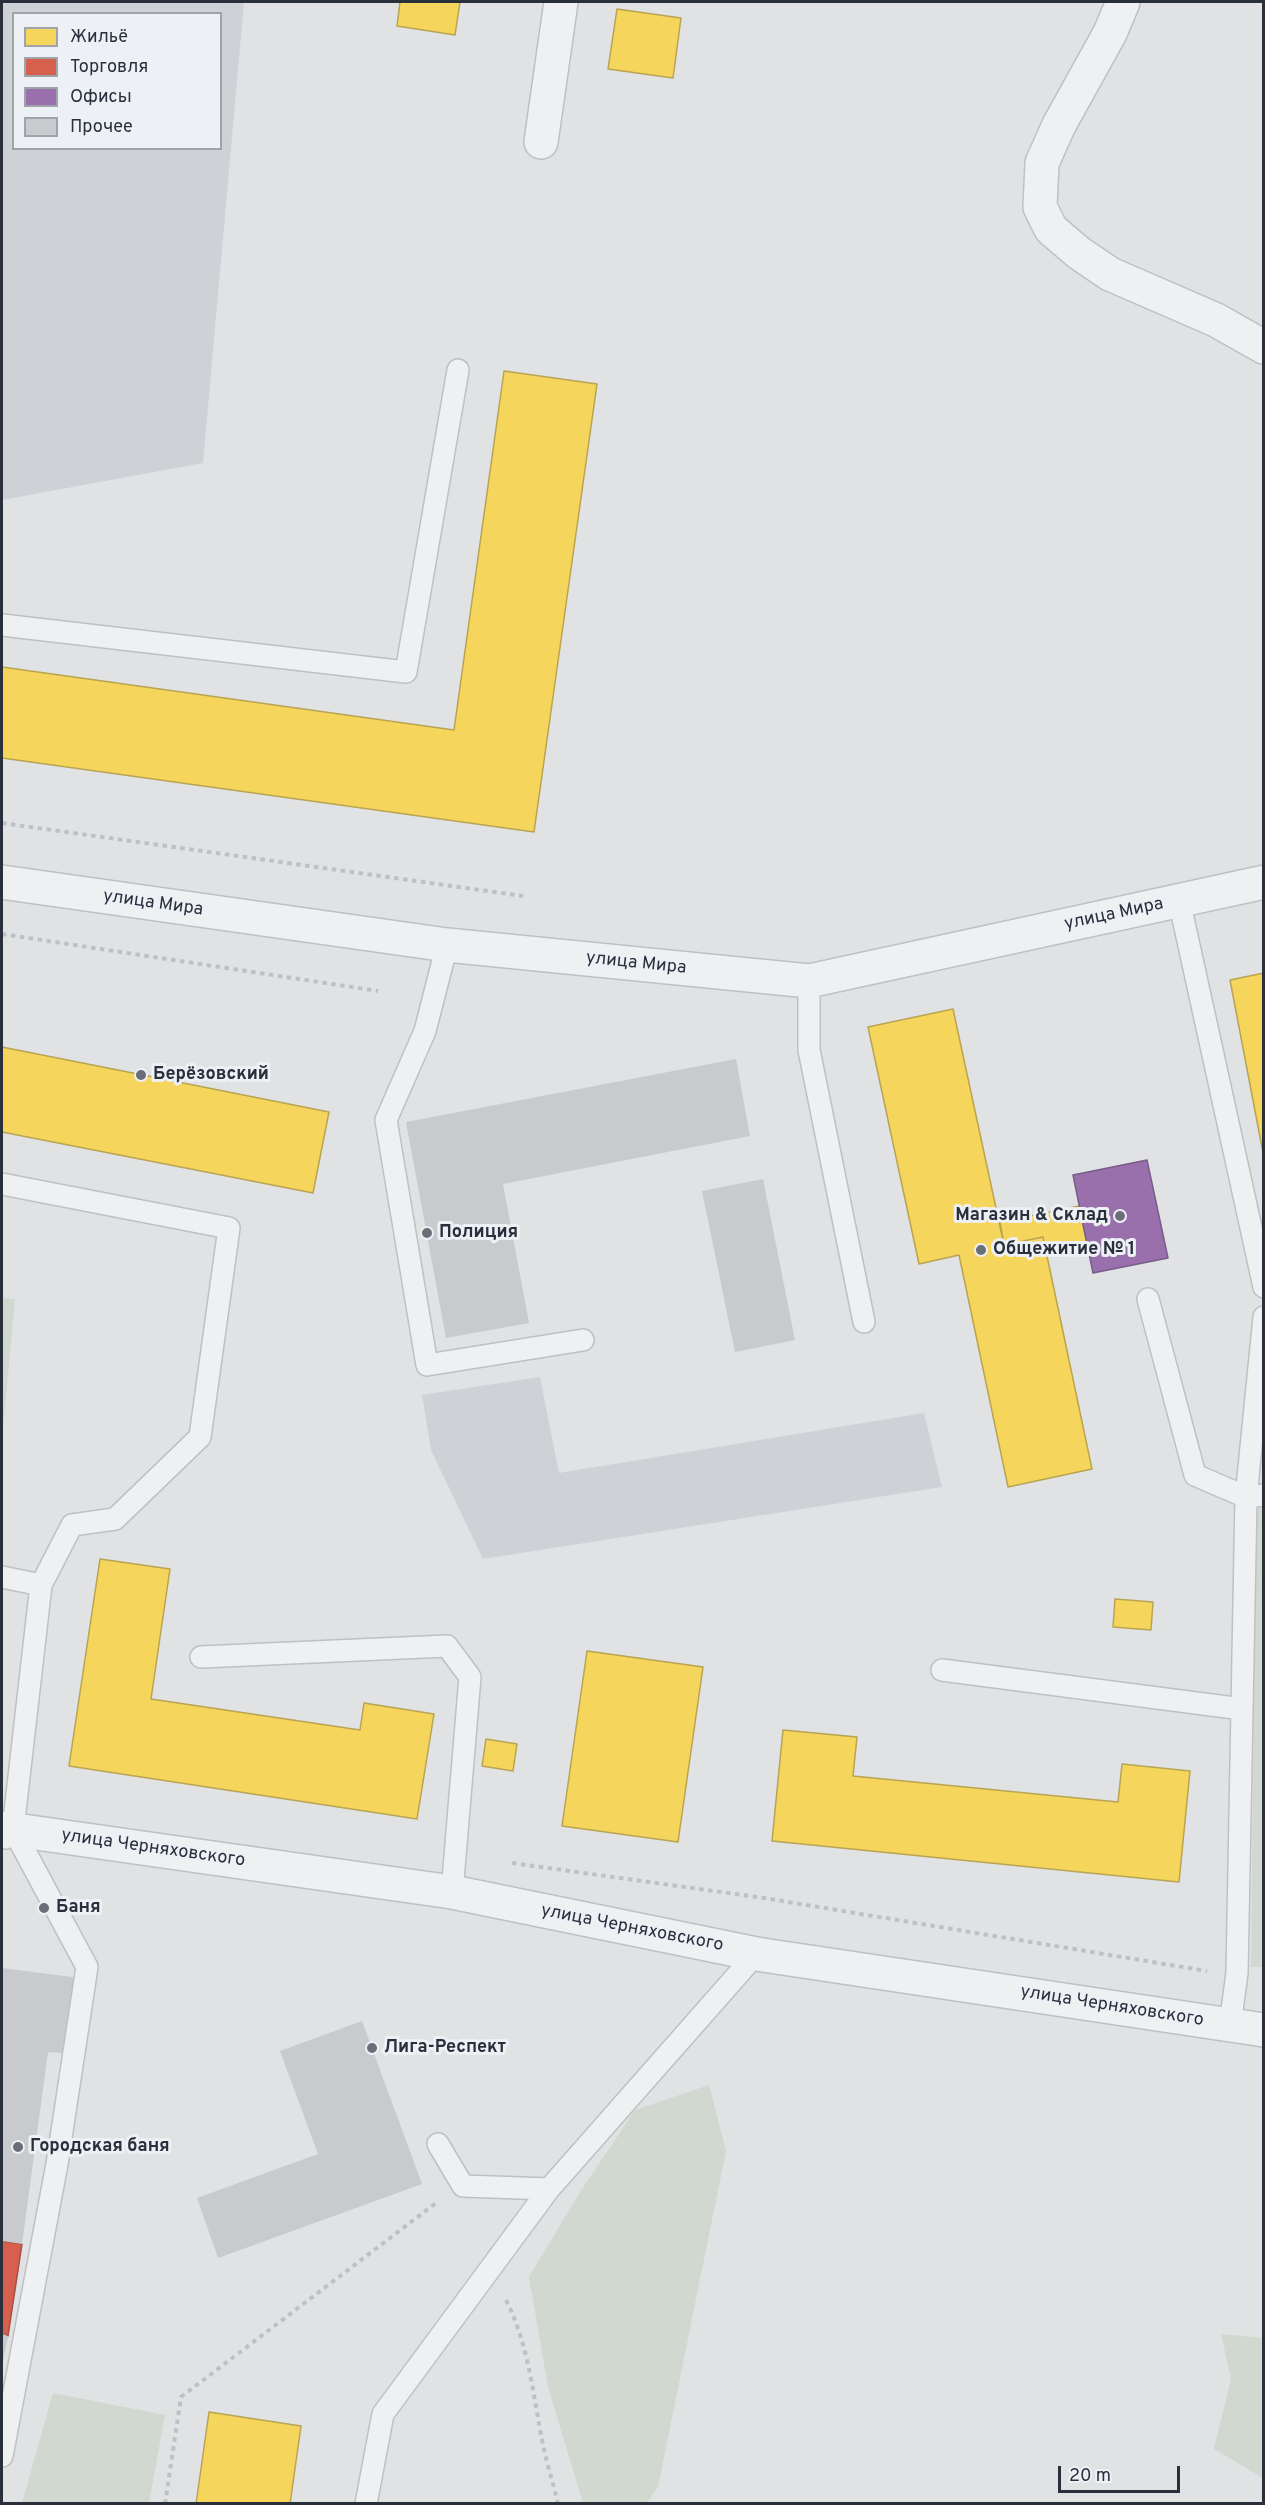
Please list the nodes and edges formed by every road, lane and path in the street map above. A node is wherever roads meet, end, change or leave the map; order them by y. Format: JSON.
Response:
{"nodes":[{"id":1,"x":561,"y":2,"type":"edge"},
{"id":2,"x":1123,"y":2,"type":"edge"},
{"id":3,"x":541,"y":142,"type":"dead end"},
{"id":4,"x":1263,"y":347,"type":"edge"},
{"id":5,"x":458,"y":370,"type":"dead end"},
{"id":6,"x":2,"y":625,"type":"edge"},
{"id":7,"x":2,"y":823,"type":"edge"},
{"id":8,"x":2,"y":882,"type":"edge"},
{"id":9,"x":1263,"y":882,"type":"edge"},
{"id":10,"x":523,"y":896,"type":"dead end"},
{"id":11,"x":1179,"y":900,"type":"junction"},
{"id":12,"x":2,"y":934,"type":"edge"},
{"id":13,"x":447,"y":945,"type":"junction"},
{"id":14,"x":809,"y":981,"type":"junction"},
{"id":15,"x":378,"y":991,"type":"dead end"},
{"id":16,"x":2,"y":1184,"type":"edge"},
{"id":17,"x":1263,"y":1287,"type":"edge"},
{"id":18,"x":1148,"y":1299,"type":"dead end"},
{"id":19,"x":1263,"y":1317,"type":"edge"},
{"id":20,"x":864,"y":1322,"type":"dead end"},
{"id":21,"x":583,"y":1340,"type":"dead end"},
{"id":22,"x":1255,"y":1496,"type":"edge"},
{"id":23,"x":2,"y":1577,"type":"edge"},
{"id":24,"x":41,"y":1585,"type":"junction"},
{"id":25,"x":201,"y":1658,"type":"dead end"},
{"id":26,"x":942,"y":1670,"type":"dead end"},
{"id":27,"x":1242,"y":1709,"type":"junction"},
{"id":28,"x":5,"y":1833,"type":"edge"},
{"id":29,"x":455,"y":1855,"type":"junction"},
{"id":30,"x":452,"y":1892,"type":"junction"},
{"id":31,"x":756,"y":1954,"type":"junction"},
{"id":32,"x":1237,"y":1973,"type":"junction"},
{"id":33,"x":1230,"y":2025,"type":"junction"},
{"id":34,"x":1263,"y":2030,"type":"edge"},
{"id":35,"x":438,"y":2145,"type":"dead end"},
{"id":36,"x":463,"y":2186,"type":"junction"},
{"id":37,"x":549,"y":2189,"type":"junction"},
{"id":38,"x":490,"y":2268,"type":"junction"},
{"id":39,"x":2,"y":2456,"type":"edge"},
{"id":40,"x":165,"y":2504,"type":"edge"},
{"id":41,"x":366,"y":2504,"type":"edge"},
{"id":42,"x":558,"y":2504,"type":"edge"}],
"edges":[{"from":1,"to":3,"type":"street"},
{"from":2,"to":4,"type":"street"},
{"from":5,"to":6,"type":"lane"},
{"from":7,"to":10,"type":"path"},
{"from":8,"to":13,"type":"street","name":"улица Мира"},
{"from":9,"to":11,"type":"street","name":"улица Мира"},
{"from":11,"to":14,"type":"street","name":"улица Мира"},
{"from":11,"to":17,"type":"lane"},
{"from":12,"to":15,"type":"path"},
{"from":13,"to":14,"type":"street","name":"улица Мира"},
{"from":13,"to":21,"type":"lane"},
{"from":14,"to":20,"type":"lane"},
{"from":16,"to":24,"type":"lane"},
{"from":18,"to":22,"type":"lane"},
{"from":19,"to":22,"type":"lane"},
{"from":22,"to":27,"type":"lane"},
{"from":23,"to":24,"type":"lane"},
{"from":24,"to":28,"type":"lane"},
{"from":25,"to":29,"type":"lane"},
{"from":26,"to":27,"type":"lane"},
{"from":27,"to":32,"type":"lane"},
{"from":28,"to":30,"type":"street","name":"улица Черняховского"},
{"from":28,"to":39,"type":"lane"},
{"from":29,"to":30,"type":"lane"},
{"from":29,"to":32,"type":"path"},
{"from":30,"to":31,"type":"street","name":"улица Черняховского"},
{"from":31,"to":33,"type":"street","name":"улица Черняховского"},
{"from":31,"to":37,"type":"lane"},
{"from":32,"to":33,"type":"lane"},
{"from":33,"to":34,"type":"street","name":"улица Черняховского"},
{"from":35,"to":36,"type":"lane"},
{"from":36,"to":37,"type":"lane"},
{"from":36,"to":40,"type":"path"},
{"from":37,"to":38,"type":"lane"},
{"from":38,"to":41,"type":"lane"},
{"from":38,"to":42,"type":"path"}]}
